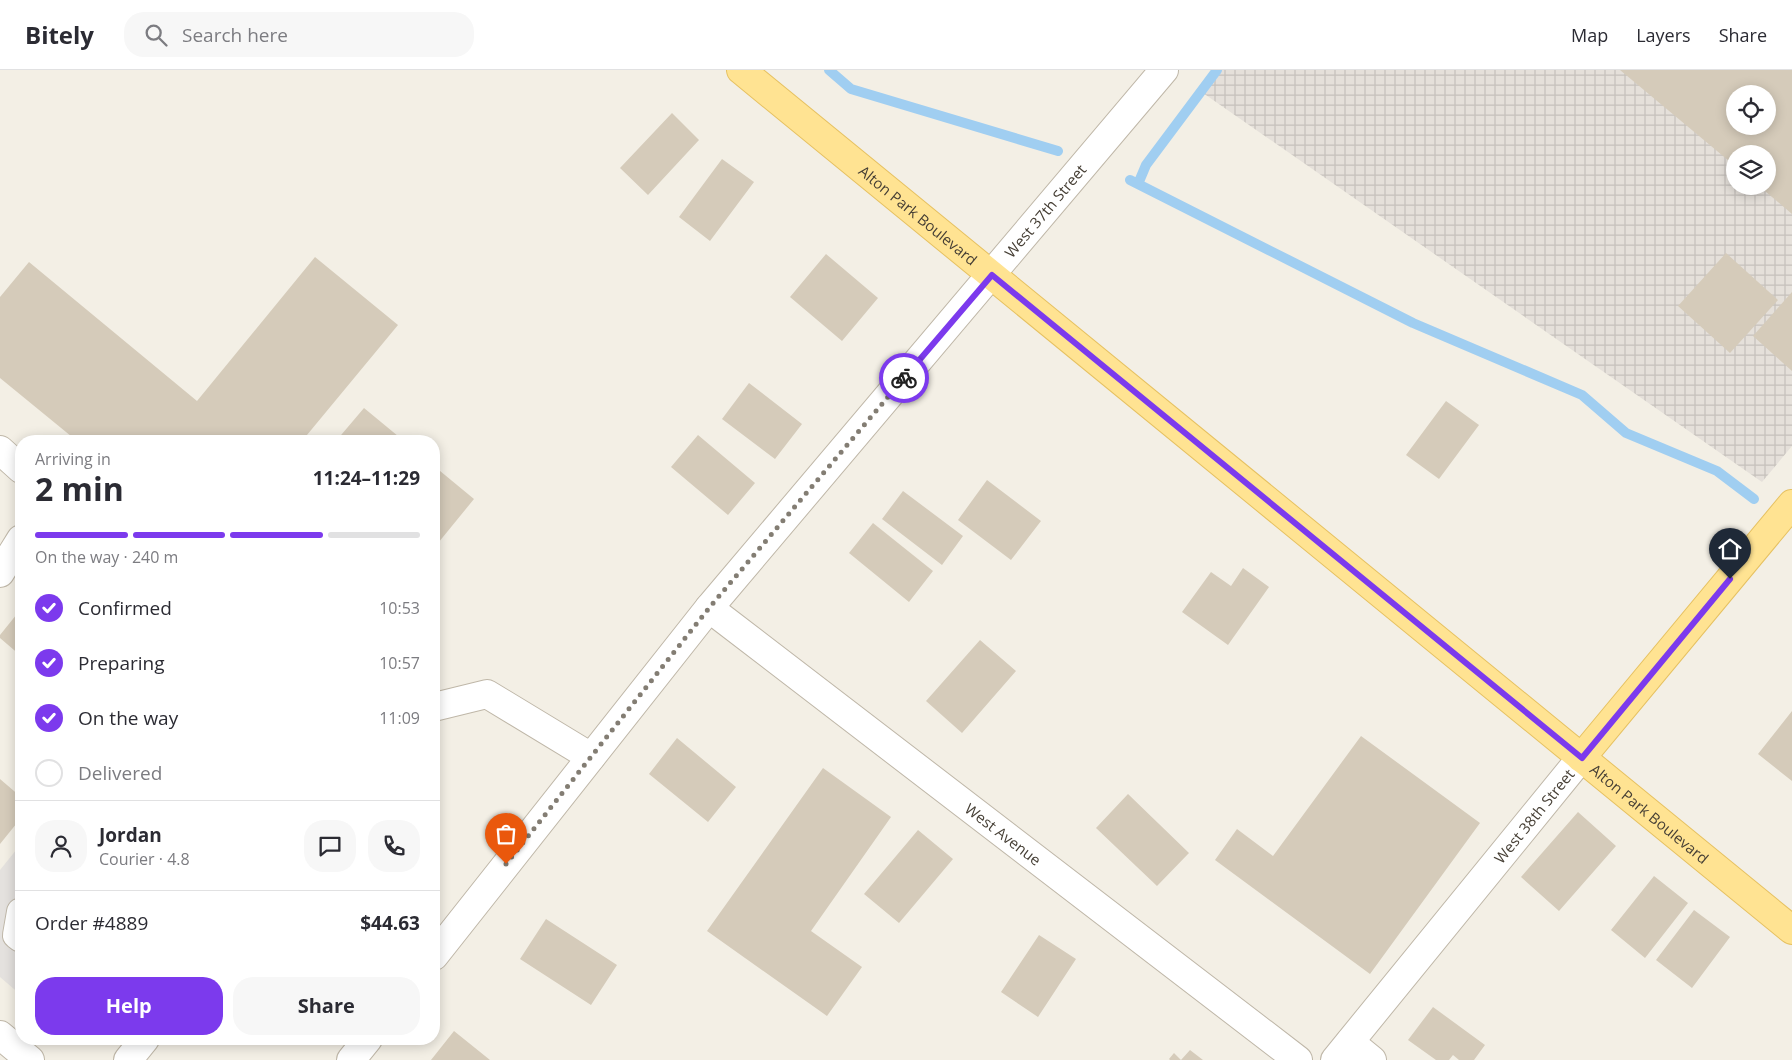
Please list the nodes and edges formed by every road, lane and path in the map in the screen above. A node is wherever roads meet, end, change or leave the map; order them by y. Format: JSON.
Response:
{"nodes":[{"id":1,"x":740,"y":70,"type":"edge"},
{"id":2,"x":1164,"y":70,"type":"edge"},
{"id":3,"x":992,"y":275,"type":"junction"},
{"id":4,"x":0,"y":450,"type":"edge"},
{"id":5,"x":15,"y":464,"type":"edge"},
{"id":6,"x":1792,"y":504,"type":"edge"},
{"id":7,"x":15,"y":549,"type":"edge"},
{"id":8,"x":0,"y":573,"type":"edge"},
{"id":9,"x":709,"y":608,"type":"junction"},
{"id":10,"x":440,"y":706,"type":"edge"},
{"id":11,"x":591,"y":756,"type":"junction"},
{"id":12,"x":1582,"y":758,"type":"junction"},
{"id":13,"x":1792,"y":930,"type":"edge"},
{"id":14,"x":440,"y":948,"type":"edge"},
{"id":15,"x":140,"y":1045,"type":"edge"},
{"id":16,"x":363,"y":1045,"type":"edge"},
{"id":17,"x":1343,"y":1051,"type":"edge"},
{"id":18,"x":128,"y":1060,"type":"edge"},
{"id":19,"x":351,"y":1060,"type":"edge"},
{"id":20,"x":1298,"y":1060,"type":"edge"},
{"id":21,"x":1372,"y":1060,"type":"edge"}],
"edges":[{"from":1,"to":3,"type":"main road","name":"Alton Park Boulevard"},
{"from":2,"to":3,"type":"street","name":"West 37th Street"},
{"from":3,"to":9,"type":"street","name":"West 37th Street"},
{"from":3,"to":12,"type":"main road","name":"Alton Park Boulevard"},
{"from":4,"to":5,"type":"street"},
{"from":6,"to":12,"type":"main road","name":"West 38th Street"},
{"from":7,"to":8,"type":"street"},
{"from":9,"to":11,"type":"street","name":"West 37th Street"},
{"from":9,"to":20,"type":"street","name":"West Avenue"},
{"from":10,"to":11,"type":"street"},
{"from":11,"to":14,"type":"street","name":"West 37th Street"},
{"from":12,"to":13,"type":"main road","name":"Alton Park Boulevard"},
{"from":12,"to":17,"type":"street","name":"West 38th Street"},
{"from":15,"to":18,"type":"street"},
{"from":16,"to":19,"type":"street"},
{"from":17,"to":21,"type":"street"}]}
